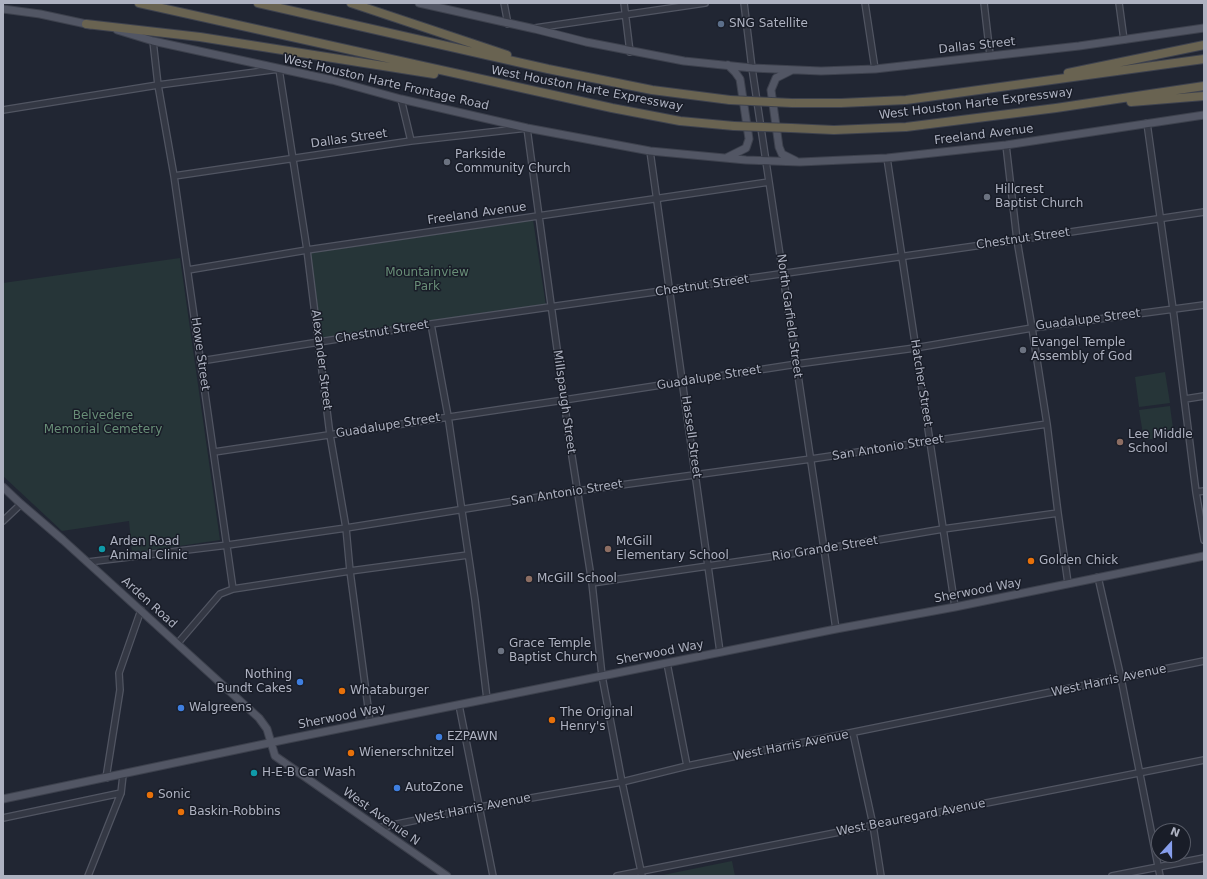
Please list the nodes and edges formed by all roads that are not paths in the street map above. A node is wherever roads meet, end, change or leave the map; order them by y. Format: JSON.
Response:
{"nodes":[{"id":1,"x":139,"y":3,"type":"edge"},
{"id":2,"x":258,"y":3,"type":"edge"},
{"id":3,"x":351,"y":3,"type":"edge"},
{"id":4,"x":419,"y":3,"type":"edge"},
{"id":5,"x":504,"y":3,"type":"edge"},
{"id":6,"x":624,"y":3,"type":"edge"},
{"id":7,"x":705,"y":3,"type":"edge"},
{"id":8,"x":744,"y":3,"type":"edge"},
{"id":9,"x":865,"y":3,"type":"edge"},
{"id":10,"x":984,"y":3,"type":"edge"},
{"id":11,"x":1119,"y":3,"type":"edge"},
{"id":12,"x":3,"y":9,"type":"edge"},
{"id":13,"x":625,"y":14,"type":"junction"},
{"id":14,"x":86,"y":24,"type":"junction"},
{"id":15,"x":508,"y":24,"type":"junction"},
{"id":16,"x":535,"y":28,"type":"junction"},
{"id":17,"x":1204,"y":28,"type":"edge"},
{"id":18,"x":1124,"y":40,"type":"junction"},
{"id":19,"x":153,"y":41,"type":"junction"},
{"id":20,"x":1204,"y":45,"type":"edge"},
{"id":21,"x":630,"y":52,"type":"junction"},
{"id":22,"x":990,"y":55,"type":"junction"},
{"id":23,"x":1204,"y":59,"type":"edge"},
{"id":24,"x":728,"y":66,"type":"junction"},
{"id":25,"x":548,"y":68,"type":"junction"},
{"id":26,"x":752,"y":68,"type":"junction"},
{"id":27,"x":279,"y":69,"type":"junction"},
{"id":28,"x":875,"y":69,"type":"junction"},
{"id":29,"x":792,"y":70,"type":"junction"},
{"id":30,"x":158,"y":85,"type":"junction"},
{"id":31,"x":1204,"y":86,"type":"edge"},
{"id":32,"x":1000,"y":87,"type":"junction"},
{"id":33,"x":524,"y":90,"type":"junction"},
{"id":34,"x":1204,"y":96,"type":"edge"},
{"id":35,"x":401,"y":99,"type":"junction"},
{"id":36,"x":1056,"y":108,"type":"junction"},
{"id":37,"x":3,"y":110,"type":"edge"},
{"id":38,"x":1204,"y":115,"type":"edge"},
{"id":39,"x":1147,"y":123,"type":"junction"},
{"id":40,"x":528,"y":128,"type":"junction"},
{"id":41,"x":411,"y":141,"type":"junction"},
{"id":42,"x":1006,"y":145,"type":"junction"},
{"id":43,"x":650,"y":151,"type":"junction"},
{"id":44,"x":293,"y":158,"type":"junction"},
{"id":45,"x":726,"y":158,"type":"junction"},
{"id":46,"x":886,"y":158,"type":"junction"},
{"id":47,"x":766,"y":161,"type":"junction"},
{"id":48,"x":800,"y":162,"type":"junction"},
{"id":49,"x":174,"y":176,"type":"junction"},
{"id":50,"x":769,"y":182,"type":"junction"},
{"id":51,"x":656,"y":199,"type":"junction"},
{"id":52,"x":1204,"y":212,"type":"edge"},
{"id":53,"x":539,"y":216,"type":"junction"},
{"id":54,"x":1160,"y":219,"type":"junction"},
{"id":55,"x":1017,"y":240,"type":"junction"},
{"id":56,"x":307,"y":250,"type":"junction"},
{"id":57,"x":901,"y":256,"type":"junction"},
{"id":58,"x":188,"y":270,"type":"junction"},
{"id":59,"x":783,"y":274,"type":"junction"},
{"id":60,"x":670,"y":290,"type":"junction"},
{"id":61,"x":1204,"y":305,"type":"edge"},
{"id":62,"x":551,"y":308,"type":"junction"},
{"id":63,"x":1173,"y":309,"type":"junction"},
{"id":64,"x":432,"y":324,"type":"junction"},
{"id":65,"x":1032,"y":328,"type":"junction"},
{"id":66,"x":319,"y":342,"type":"junction"},
{"id":67,"x":915,"y":348,"type":"junction"},
{"id":68,"x":201,"y":361,"type":"junction"},
{"id":69,"x":797,"y":364,"type":"junction"},
{"id":70,"x":683,"y":382,"type":"junction"},
{"id":71,"x":1204,"y":396,"type":"edge"},
{"id":72,"x":1185,"y":399,"type":"junction"},
{"id":73,"x":564,"y":400,"type":"junction"},
{"id":74,"x":448,"y":416,"type":"junction"},
{"id":75,"x":1047,"y":424,"type":"junction"},
{"id":76,"x":330,"y":435,"type":"junction"},
{"id":77,"x":930,"y":441,"type":"junction"},
{"id":78,"x":214,"y":452,"type":"junction"},
{"id":79,"x":811,"y":459,"type":"junction"},
{"id":80,"x":696,"y":475,"type":"junction"},
{"id":81,"x":3,"y":487,"type":"edge"},
{"id":82,"x":577,"y":491,"type":"junction"},
{"id":83,"x":1204,"y":491,"type":"edge"},
{"id":84,"x":1196,"y":492,"type":"junction"},
{"id":85,"x":21,"y":504,"type":"junction"},
{"id":86,"x":461,"y":510,"type":"junction"},
{"id":87,"x":1058,"y":513,"type":"junction"},
{"id":88,"x":3,"y":521,"type":"edge"},
{"id":89,"x":346,"y":528,"type":"junction"},
{"id":90,"x":943,"y":529,"type":"junction"},
{"id":91,"x":1204,"y":540,"type":"edge"},
{"id":92,"x":228,"y":545,"type":"junction"},
{"id":93,"x":824,"y":549,"type":"junction"},
{"id":94,"x":468,"y":555,"type":"junction"},
{"id":95,"x":1204,"y":556,"type":"edge"},
{"id":96,"x":88,"y":562,"type":"junction"},
{"id":97,"x":708,"y":567,"type":"junction"},
{"id":98,"x":350,"y":571,"type":"junction"},
{"id":99,"x":1098,"y":577,"type":"junction"},
{"id":100,"x":1068,"y":583,"type":"junction"},
{"id":101,"x":592,"y":584,"type":"junction"},
{"id":102,"x":233,"y":589,"type":"junction"},
{"id":103,"x":955,"y":607,"type":"junction"},
{"id":104,"x":141,"y":610,"type":"junction"},
{"id":105,"x":836,"y":629,"type":"junction"},
{"id":106,"x":178,"y":643,"type":"junction"},
{"id":107,"x":720,"y":652,"type":"junction"},
{"id":108,"x":1204,"y":661,"type":"edge"},
{"id":109,"x":667,"y":664,"type":"junction"},
{"id":110,"x":602,"y":676,"type":"junction"},
{"id":111,"x":1121,"y":678,"type":"junction"},
{"id":112,"x":487,"y":699,"type":"junction"},
{"id":113,"x":459,"y":705,"type":"junction"},
{"id":114,"x":370,"y":722,"type":"junction"},
{"id":115,"x":853,"y":733,"type":"junction"},
{"id":116,"x":270,"y":743,"type":"junction"},
{"id":117,"x":1204,"y":760,"type":"edge"},
{"id":118,"x":687,"y":766,"type":"junction"},
{"id":119,"x":1140,"y":773,"type":"junction"},
{"id":120,"x":123,"y":775,"type":"junction"},
{"id":121,"x":106,"y":778,"type":"junction"},
{"id":122,"x":622,"y":782,"type":"junction"},
{"id":123,"x":121,"y":793,"type":"junction"},
{"id":124,"x":3,"y":799,"type":"edge"},
{"id":125,"x":480,"y":807,"type":"junction"},
{"id":126,"x":3,"y":818,"type":"edge"},
{"id":127,"x":873,"y":825,"type":"junction"},
{"id":128,"x":378,"y":828,"type":"junction"},
{"id":129,"x":1204,"y":858,"type":"edge"},
{"id":130,"x":1158,"y":867,"type":"junction"},
{"id":131,"x":642,"y":874,"type":"edge"},
{"id":132,"x":88,"y":876,"type":"edge"},
{"id":133,"x":447,"y":876,"type":"edge"},
{"id":134,"x":493,"y":876,"type":"edge"},
{"id":135,"x":617,"y":876,"type":"edge"},
{"id":136,"x":881,"y":876,"type":"edge"},
{"id":137,"x":1112,"y":876,"type":"edge"},
{"id":138,"x":1160,"y":876,"type":"edge"}],
"edges":[{"from":1,"to":33,"type":"highway","name":"West Houston Harte Expressway"},
{"from":2,"to":25,"type":"highway","name":"West Houston Harte Expressway"},
{"from":3,"to":25,"type":"highway"},
{"from":4,"to":15,"type":"main road"},
{"from":5,"to":15,"type":"street"},
{"from":6,"to":13,"type":"street"},
{"from":7,"to":13,"type":"street"},
{"from":8,"to":26,"type":"street","name":"North Garfield Street"},
{"from":9,"to":28,"type":"street"},
{"from":10,"to":22,"type":"street"},
{"from":11,"to":18,"type":"street"},
{"from":12,"to":14,"type":"main road","name":"West Houston Harte Frontage Road"},
{"from":13,"to":16,"type":"street"},
{"from":13,"to":21,"type":"street"},
{"from":14,"to":19,"type":"main road","name":"West Houston Harte Frontage Road"},
{"from":14,"to":33,"type":"highway"},
{"from":15,"to":16,"type":"main road"},
{"from":16,"to":21,"type":"main road"},
{"from":17,"to":18,"type":"main road","name":"Dallas Street"},
{"from":18,"to":22,"type":"main road","name":"Dallas Street"},
{"from":19,"to":27,"type":"main road","name":"West Houston Harte Frontage Road"},
{"from":19,"to":30,"type":"street","name":"Howe Street"},
{"from":20,"to":32,"type":"highway"},
{"from":21,"to":24,"type":"main road"},
{"from":22,"to":28,"type":"main road","name":"Dallas Street"},
{"from":23,"to":32,"type":"highway","name":"West Houston Harte Expressway"},
{"from":24,"to":26,"type":"main road"},
{"from":24,"to":45,"type":"main road"},
{"from":25,"to":32,"type":"highway","name":"West Houston Harte Expressway","bridge":true},
{"from":26,"to":29,"type":"main road","name":"Dallas Street"},
{"from":26,"to":47,"type":"street","name":"North Garfield Street"},
{"from":27,"to":30,"type":"street"},
{"from":27,"to":35,"type":"main road","name":"West Houston Harte Frontage Road"},
{"from":27,"to":44,"type":"street","name":"Alexander Street"},
{"from":28,"to":29,"type":"main road","name":"Dallas Street"},
{"from":29,"to":48,"type":"main road"},
{"from":30,"to":37,"type":"street"},
{"from":30,"to":49,"type":"street","name":"Howe Street"},
{"from":31,"to":36,"type":"highway","name":"West Houston Harte Expressway"},
{"from":33,"to":36,"type":"highway","name":"West Houston Harte Expressway","bridge":true},
{"from":34,"to":36,"type":"highway"},
{"from":35,"to":40,"type":"main road","name":"West Houston Harte Frontage Road"},
{"from":35,"to":41,"type":"street"},
{"from":38,"to":39,"type":"main road","name":"Freeland Avenue"},
{"from":39,"to":42,"type":"main road","name":"Freeland Avenue"},
{"from":39,"to":54,"type":"street"},
{"from":40,"to":41,"type":"street","name":"Dallas Street"},
{"from":40,"to":43,"type":"main road","name":"West Houston Harte Frontage Road"},
{"from":40,"to":53,"type":"street","name":"Millspaugh Street"},
{"from":41,"to":44,"type":"street","name":"Dallas Street"},
{"from":42,"to":46,"type":"main road","name":"Freeland Avenue"},
{"from":42,"to":55,"type":"street"},
{"from":43,"to":45,"type":"main road","name":"West Houston Harte Frontage Road"},
{"from":43,"to":51,"type":"street","name":"Hassell Street"},
{"from":44,"to":49,"type":"street","name":"Dallas Street"},
{"from":44,"to":56,"type":"street","name":"Alexander Street"},
{"from":45,"to":47,"type":"main road","name":"West Houston Harte Frontage Road"},
{"from":46,"to":48,"type":"main road","name":"Freeland Avenue"},
{"from":46,"to":57,"type":"street","name":"Hatcher Street"},
{"from":47,"to":48,"type":"main road","name":"Freeland Avenue"},
{"from":47,"to":50,"type":"street","name":"North Garfield Street"},
{"from":49,"to":58,"type":"street","name":"Howe Street"},
{"from":50,"to":51,"type":"street","name":"Freeland Avenue"},
{"from":50,"to":59,"type":"street","name":"North Garfield Street"},
{"from":51,"to":53,"type":"street","name":"Freeland Avenue"},
{"from":51,"to":60,"type":"street","name":"Hassell Street"},
{"from":52,"to":54,"type":"street","name":"Chestnut Street"},
{"from":53,"to":56,"type":"street","name":"Freeland Avenue"},
{"from":53,"to":62,"type":"street","name":"Millspaugh Street"},
{"from":54,"to":55,"type":"street","name":"Chestnut Street"},
{"from":54,"to":63,"type":"street"},
{"from":55,"to":57,"type":"street","name":"Chestnut Street"},
{"from":55,"to":65,"type":"street"},
{"from":56,"to":58,"type":"street","name":"Freeland Avenue"},
{"from":56,"to":66,"type":"street","name":"Alexander Street"},
{"from":57,"to":59,"type":"street","name":"Chestnut Street"},
{"from":57,"to":67,"type":"street","name":"Hatcher Street"},
{"from":58,"to":68,"type":"street","name":"Howe Street"},
{"from":59,"to":60,"type":"street","name":"Chestnut Street"},
{"from":59,"to":69,"type":"street","name":"North Garfield Street"},
{"from":60,"to":62,"type":"street","name":"Chestnut Street"},
{"from":60,"to":70,"type":"street","name":"Hassell Street"},
{"from":61,"to":63,"type":"street","name":"Guadalupe Street"},
{"from":62,"to":64,"type":"street","name":"Chestnut Street"},
{"from":62,"to":73,"type":"street","name":"Millspaugh Street"},
{"from":63,"to":65,"type":"street","name":"Guadalupe Street"},
{"from":63,"to":72,"type":"street"},
{"from":64,"to":66,"type":"street","name":"Chestnut Street"},
{"from":64,"to":74,"type":"street"},
{"from":65,"to":67,"type":"street","name":"Guadalupe Street"},
{"from":65,"to":75,"type":"street"},
{"from":66,"to":68,"type":"street","name":"Chestnut Street"},
{"from":66,"to":76,"type":"street","name":"Alexander Street"},
{"from":67,"to":69,"type":"street","name":"Guadalupe Street"},
{"from":67,"to":77,"type":"street","name":"Hatcher Street"},
{"from":68,"to":78,"type":"street","name":"Howe Street"},
{"from":69,"to":70,"type":"street","name":"Guadalupe Street"},
{"from":69,"to":79,"type":"street","name":"North Garfield Street"},
{"from":70,"to":73,"type":"street","name":"Guadalupe Street"},
{"from":70,"to":80,"type":"street","name":"Hassell Street"},
{"from":71,"to":72,"type":"street"},
{"from":72,"to":84,"type":"street"},
{"from":73,"to":74,"type":"street","name":"Guadalupe Street"},
{"from":73,"to":82,"type":"street","name":"Millspaugh Street"},
{"from":74,"to":76,"type":"street","name":"Guadalupe Street"},
{"from":74,"to":86,"type":"street"},
{"from":75,"to":77,"type":"street","name":"San Antonio Street"},
{"from":75,"to":87,"type":"street"},
{"from":76,"to":78,"type":"street","name":"Guadalupe Street"},
{"from":76,"to":89,"type":"street","name":"Alexander Street"},
{"from":77,"to":79,"type":"street","name":"San Antonio Street"},
{"from":77,"to":90,"type":"street","name":"Hatcher Street"},
{"from":78,"to":92,"type":"street","name":"Howe Street"},
{"from":79,"to":80,"type":"street","name":"San Antonio Street"},
{"from":79,"to":93,"type":"street","name":"North Garfield Street"},
{"from":80,"to":82,"type":"street","name":"San Antonio Street"},
{"from":80,"to":97,"type":"street","name":"Hassell Street"},
{"from":81,"to":85,"type":"main road","name":"Arden Road"},
{"from":82,"to":86,"type":"street","name":"San Antonio Street"},
{"from":82,"to":101,"type":"street","name":"Millspaugh Street"},
{"from":83,"to":84,"type":"street"},
{"from":84,"to":91,"type":"street"},
{"from":85,"to":88,"type":"street"},
{"from":85,"to":96,"type":"main road","name":"Arden Road"},
{"from":86,"to":89,"type":"street","name":"San Antonio Street"},
{"from":86,"to":94,"type":"street"},
{"from":87,"to":90,"type":"street","name":"Rio Grande Street"},
{"from":87,"to":100,"type":"street"},
{"from":89,"to":92,"type":"street","name":"San Antonio Street"},
{"from":89,"to":98,"type":"street","name":"Alexander Street"},
{"from":90,"to":93,"type":"street","name":"Rio Grande Street"},
{"from":90,"to":103,"type":"street","name":"Hatcher Street"},
{"from":92,"to":96,"type":"street","name":"San Antonio Street"},
{"from":92,"to":102,"type":"street","name":"Howe Street"},
{"from":93,"to":97,"type":"street","name":"Rio Grande Street"},
{"from":93,"to":105,"type":"street","name":"North Garfield Street"},
{"from":94,"to":98,"type":"street"},
{"from":94,"to":112,"type":"street"},
{"from":95,"to":99,"type":"main road","name":"Sherwood Way"},
{"from":96,"to":104,"type":"main road","name":"Arden Road"},
{"from":97,"to":101,"type":"street","name":"Rio Grande Street"},
{"from":97,"to":107,"type":"street","name":"Hassell Street"},
{"from":98,"to":102,"type":"street"},
{"from":98,"to":114,"type":"street","name":"Alexander Street"},
{"from":99,"to":100,"type":"main road","name":"Sherwood Way"},
{"from":99,"to":111,"type":"street"},
{"from":100,"to":103,"type":"main road","name":"Sherwood Way"},
{"from":101,"to":110,"type":"street","name":"Millspaugh Street"},
{"from":102,"to":106,"type":"street"},
{"from":103,"to":105,"type":"main road","name":"Sherwood Way"},
{"from":104,"to":106,"type":"main road","name":"Arden Road"},
{"from":104,"to":121,"type":"street"},
{"from":105,"to":107,"type":"main road","name":"Sherwood Way"},
{"from":106,"to":116,"type":"main road","name":"Arden Road"},
{"from":107,"to":109,"type":"main road","name":"Sherwood Way"},
{"from":108,"to":111,"type":"street","name":"West Harris Avenue"},
{"from":109,"to":110,"type":"main road","name":"Sherwood Way"},
{"from":109,"to":118,"type":"street"},
{"from":110,"to":112,"type":"main road","name":"Sherwood Way"},
{"from":110,"to":122,"type":"street","name":"Millspaugh Street"},
{"from":111,"to":115,"type":"street","name":"West Harris Avenue"},
{"from":111,"to":119,"type":"street"},
{"from":112,"to":113,"type":"main road","name":"Sherwood Way"},
{"from":113,"to":114,"type":"main road","name":"Sherwood Way"},
{"from":113,"to":125,"type":"street"},
{"from":114,"to":116,"type":"main road","name":"Sherwood Way"},
{"from":115,"to":118,"type":"street","name":"West Harris Avenue"},
{"from":115,"to":127,"type":"street"},
{"from":116,"to":120,"type":"main road","name":"Sherwood Way"},
{"from":116,"to":128,"type":"main road","name":"West Avenue N"},
{"from":117,"to":119,"type":"street","name":"West Beauregard Avenue"},
{"from":118,"to":122,"type":"street","name":"West Harris Avenue"},
{"from":119,"to":127,"type":"street","name":"West Beauregard Avenue"},
{"from":119,"to":130,"type":"street"},
{"from":120,"to":121,"type":"main road","name":"Sherwood Way"},
{"from":120,"to":123,"type":"street"},
{"from":121,"to":124,"type":"main road","name":"Sherwood Way"},
{"from":122,"to":125,"type":"street","name":"West Harris Avenue"},
{"from":122,"to":131,"type":"street","name":"Millspaugh Street"},
{"from":123,"to":126,"type":"street"},
{"from":123,"to":132,"type":"street"},
{"from":125,"to":128,"type":"street","name":"West Harris Avenue"},
{"from":125,"to":134,"type":"street"},
{"from":127,"to":131,"type":"street","name":"West Beauregard Avenue"},
{"from":127,"to":136,"type":"street"},
{"from":128,"to":133,"type":"main road","name":"West Avenue N"},
{"from":129,"to":130,"type":"street"},
{"from":130,"to":137,"type":"street"},
{"from":130,"to":138,"type":"street"},
{"from":131,"to":135,"type":"street","name":"West Beauregard Avenue"}]}
